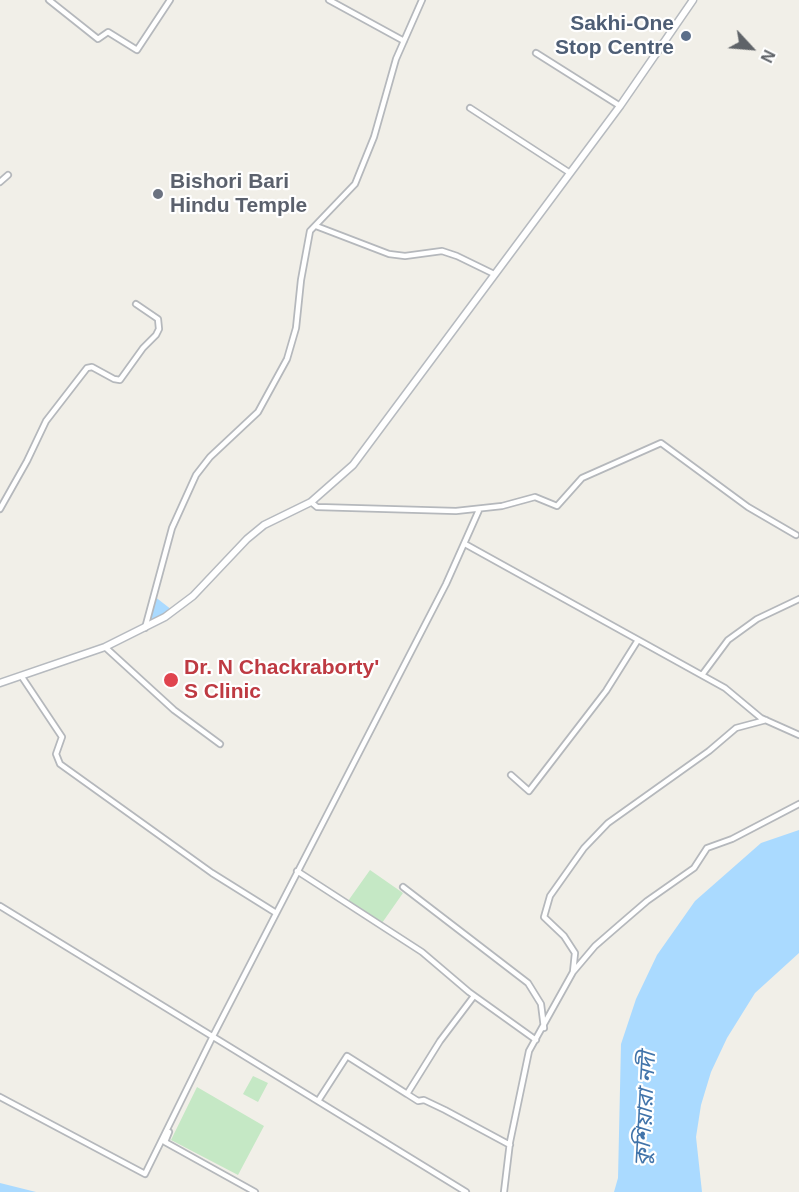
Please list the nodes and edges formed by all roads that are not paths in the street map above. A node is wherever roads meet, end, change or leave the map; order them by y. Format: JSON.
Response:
{"nodes":[{"id":1,"x":49,"y":0,"type":"edge"},
{"id":2,"x":170,"y":0,"type":"edge"},
{"id":3,"x":329,"y":0,"type":"edge"},
{"id":4,"x":422,"y":0,"type":"edge"},
{"id":5,"x":693,"y":0,"type":"edge"},
{"id":6,"x":404,"y":41,"type":"junction"},
{"id":7,"x":536,"y":53,"type":"dead end"},
{"id":8,"x":620,"y":106,"type":"junction"},
{"id":9,"x":470,"y":108,"type":"dead end"},
{"id":10,"x":570,"y":173,"type":"junction"},
{"id":11,"x":8,"y":175,"type":"dead end"},
{"id":12,"x":0,"y":182,"type":"edge"},
{"id":13,"x":316,"y":226,"type":"junction"},
{"id":14,"x":494,"y":274,"type":"junction"},
{"id":15,"x":136,"y":304,"type":"dead end"},
{"id":16,"x":310,"y":502,"type":"junction"},
{"id":17,"x":0,"y":509,"type":"edge"},
{"id":18,"x":479,"y":510,"type":"junction"},
{"id":19,"x":796,"y":535,"type":"dead end"},
{"id":20,"x":465,"y":544,"type":"junction"},
{"id":21,"x":799,"y":599,"type":"edge"},
{"id":22,"x":145,"y":628,"type":"junction"},
{"id":23,"x":638,"y":640,"type":"junction"},
{"id":24,"x":105,"y":647,"type":"junction"},
{"id":25,"x":702,"y":675,"type":"junction"},
{"id":26,"x":22,"y":677,"type":"junction"},
{"id":27,"x":0,"y":683,"type":"edge"},
{"id":28,"x":766,"y":720,"type":"junction"},
{"id":29,"x":799,"y":735,"type":"edge"},
{"id":30,"x":220,"y":744,"type":"dead end"},
{"id":31,"x":511,"y":775,"type":"dead end"},
{"id":32,"x":799,"y":804,"type":"edge"},
{"id":33,"x":297,"y":871,"type":"junction"},
{"id":34,"x":403,"y":888,"type":"dead end"},
{"id":35,"x":0,"y":906,"type":"edge"},
{"id":36,"x":276,"y":912,"type":"junction"},
{"id":37,"x":573,"y":972,"type":"junction"},
{"id":38,"x":474,"y":996,"type":"junction"},
{"id":39,"x":544,"y":1028,"type":"junction"},
{"id":40,"x":213,"y":1035,"type":"junction"},
{"id":41,"x":536,"y":1040,"type":"junction"},
{"id":42,"x":407,"y":1094,"type":"junction"},
{"id":43,"x":0,"y":1096,"type":"edge"},
{"id":44,"x":318,"y":1101,"type":"junction"},
{"id":45,"x":510,"y":1145,"type":"junction"},
{"id":46,"x":255,"y":1192,"type":"edge"},
{"id":47,"x":466,"y":1192,"type":"edge"},
{"id":48,"x":504,"y":1192,"type":"edge"}],
"edges":[{"from":1,"to":2,"type":"street"},
{"from":3,"to":6,"type":"street"},
{"from":4,"to":6,"type":"street"},
{"from":5,"to":8,"type":"main road"},
{"from":6,"to":13,"type":"street"},
{"from":7,"to":8,"type":"street"},
{"from":8,"to":10,"type":"main road"},
{"from":9,"to":10,"type":"street"},
{"from":10,"to":14,"type":"main road"},
{"from":11,"to":12,"type":"street"},
{"from":13,"to":14,"type":"street"},
{"from":13,"to":22,"type":"street"},
{"from":14,"to":16,"type":"main road"},
{"from":15,"to":17,"type":"street"},
{"from":16,"to":18,"type":"street"},
{"from":16,"to":22,"type":"main road"},
{"from":18,"to":19,"type":"street"},
{"from":18,"to":20,"type":"street"},
{"from":20,"to":23,"type":"street"},
{"from":20,"to":33,"type":"street"},
{"from":21,"to":25,"type":"street"},
{"from":22,"to":24,"type":"main road"},
{"from":23,"to":25,"type":"street"},
{"from":23,"to":31,"type":"street"},
{"from":24,"to":26,"type":"main road"},
{"from":24,"to":30,"type":"street"},
{"from":25,"to":28,"type":"street"},
{"from":26,"to":27,"type":"main road"},
{"from":26,"to":36,"type":"street"},
{"from":28,"to":29,"type":"street"},
{"from":28,"to":37,"type":"street"},
{"from":32,"to":37,"type":"street"},
{"from":33,"to":36,"type":"street"},
{"from":33,"to":38,"type":"street"},
{"from":34,"to":39,"type":"street"},
{"from":35,"to":40,"type":"street"},
{"from":36,"to":40,"type":"street"},
{"from":37,"to":39,"type":"street"},
{"from":38,"to":41,"type":"street"},
{"from":38,"to":42,"type":"street"},
{"from":39,"to":41,"type":"street"},
{"from":40,"to":43,"type":"street"},
{"from":40,"to":44,"type":"street"},
{"from":40,"to":46,"type":"street"},
{"from":41,"to":45,"type":"street"},
{"from":42,"to":44,"type":"street"},
{"from":42,"to":45,"type":"street"},
{"from":44,"to":47,"type":"street"},
{"from":45,"to":48,"type":"street"}]}
